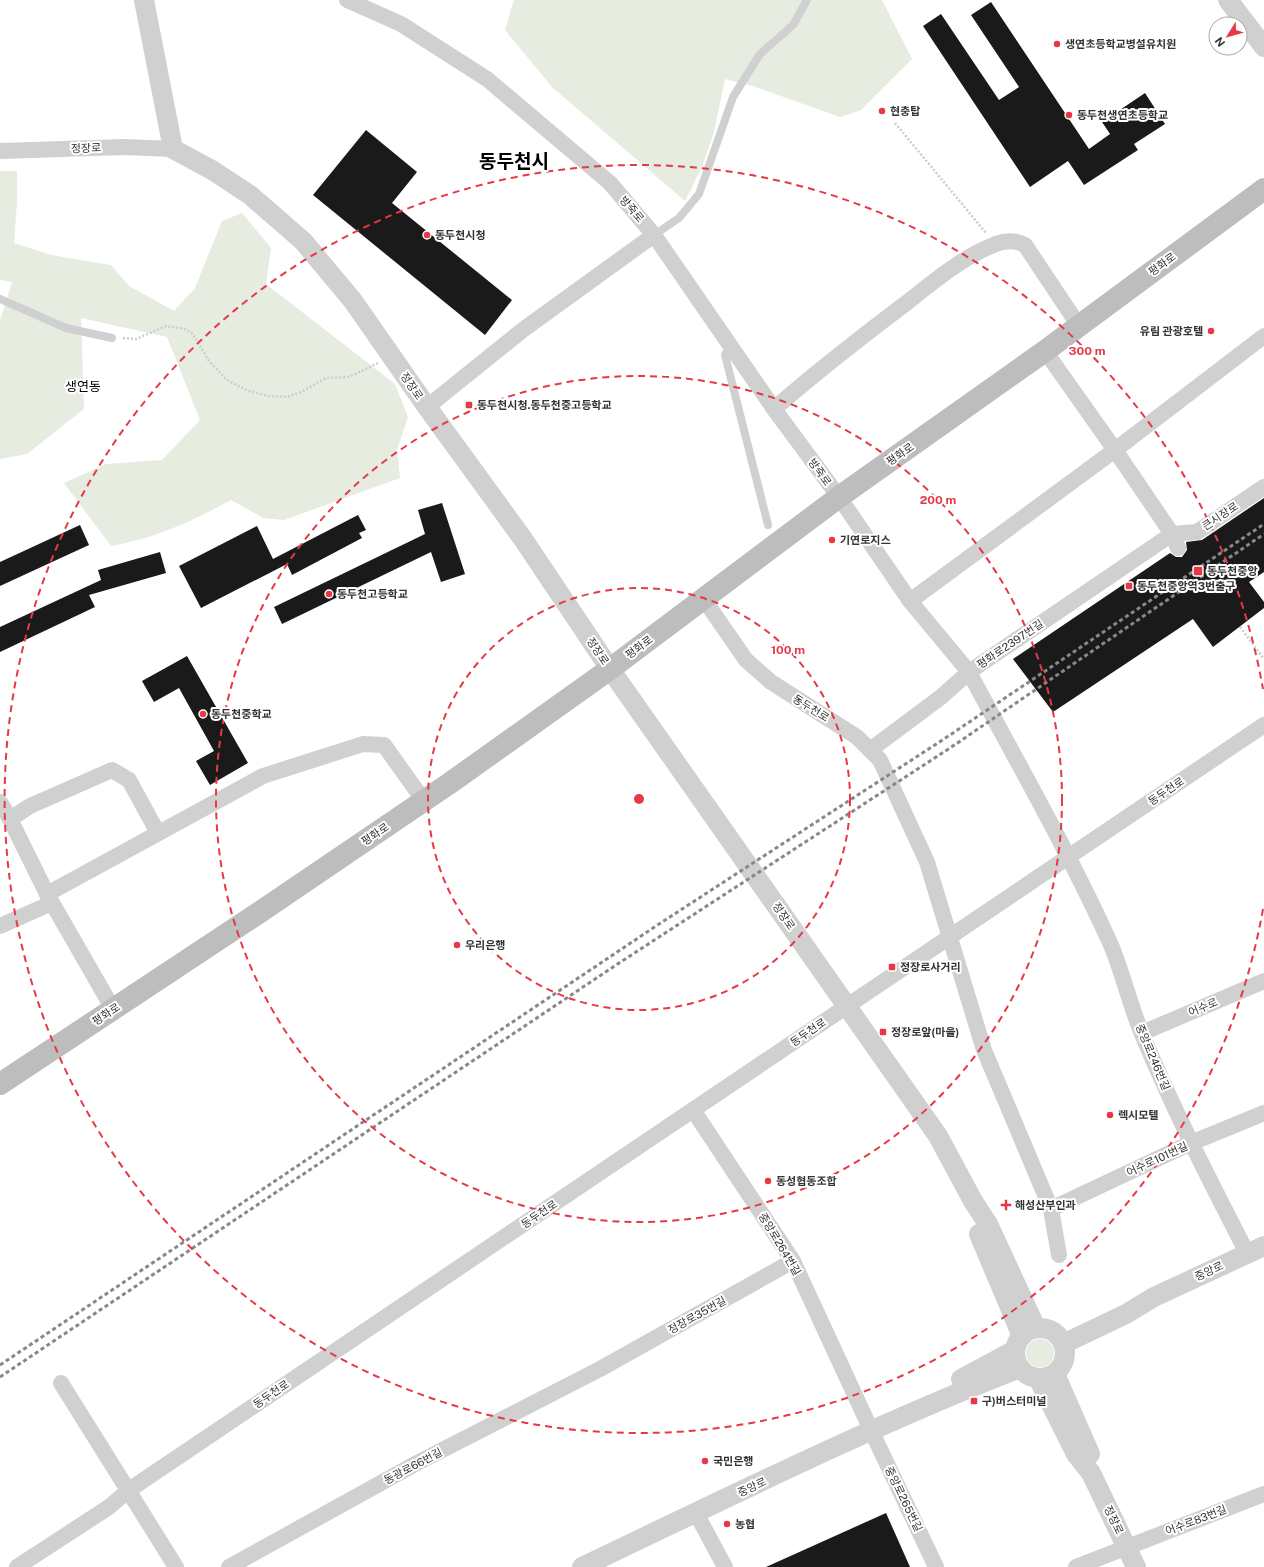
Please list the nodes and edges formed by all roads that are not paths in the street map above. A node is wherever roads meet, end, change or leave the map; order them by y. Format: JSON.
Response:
{"nodes":[{"id":1,"x":144,"y":0,"type":"edge"},
{"id":2,"x":347,"y":0,"type":"edge"},
{"id":3,"x":807,"y":0,"type":"edge"},
{"id":4,"x":1228,"y":0,"type":"edge"},
{"id":5,"x":1264,"y":47,"type":"edge"},
{"id":6,"x":173,"y":149,"type":"junction"},
{"id":7,"x":0,"y":151,"type":"edge"},
{"id":8,"x":1264,"y":189,"type":"edge"},
{"id":9,"x":654,"y":235,"type":"junction"},
{"id":10,"x":0,"y":299,"type":"edge"},
{"id":11,"x":1079,"y":326,"type":"junction"},
{"id":12,"x":1264,"y":336,"type":"edge"},
{"id":13,"x":112,"y":338,"type":"road end"},
{"id":14,"x":730,"y":344,"type":"junction"},
{"id":15,"x":1044,"y":351,"type":"junction"},
{"id":16,"x":427,"y":407,"type":"junction"},
{"id":17,"x":774,"y":409,"type":"junction"},
{"id":18,"x":1115,"y":450,"type":"junction"},
{"id":19,"x":1264,"y":487,"type":"edge"},
{"id":20,"x":839,"y":497,"type":"junction"},
{"id":21,"x":768,"y":525,"type":"dead end"},
{"id":22,"x":1175,"y":541,"type":"junction"},
{"id":23,"x":703,"y":598,"type":"junction"},
{"id":24,"x":910,"y":601,"type":"junction"},
{"id":25,"x":610,"y":669,"type":"junction"},
{"id":26,"x":968,"y":672,"type":"junction"},
{"id":27,"x":1264,"y":725,"type":"edge"},
{"id":28,"x":870,"y":750,"type":"junction"},
{"id":29,"x":424,"y":801,"type":"junction"},
{"id":30,"x":0,"y":802,"type":"edge"},
{"id":31,"x":10,"y":819,"type":"junction"},
{"id":32,"x":158,"y":832,"type":"junction"},
{"id":33,"x":1068,"y":858,"type":"junction"},
{"id":34,"x":49,"y":898,"type":"junction"},
{"id":35,"x":0,"y":926,"type":"edge"},
{"id":36,"x":949,"y":936,"type":"junction"},
{"id":37,"x":1264,"y":981,"type":"edge"},
{"id":38,"x":847,"y":1006,"type":"junction"},
{"id":39,"x":113,"y":1009,"type":"junction"},
{"id":40,"x":1142,"y":1032,"type":"junction"},
{"id":41,"x":0,"y":1084,"type":"edge"},
{"id":42,"x":693,"y":1110,"type":"junction"},
{"id":43,"x":1264,"y":1113,"type":"edge"},
{"id":44,"x":1191,"y":1143,"type":"junction"},
{"id":45,"x":1052,"y":1209,"type":"junction"},
{"id":46,"x":1256,"y":1249,"type":"edge"},
{"id":47,"x":1059,"y":1255,"type":"dead end"},
{"id":48,"x":793,"y":1261,"type":"junction"},
{"id":49,"x":1035,"y":1343,"type":"junction"},
{"id":50,"x":600,"y":1369,"type":"joint"},
{"id":51,"x":1047,"y":1376,"type":"junction"},
{"id":52,"x":61,"y":1383,"type":"dead end"},
{"id":53,"x":871,"y":1430,"type":"junction"},
{"id":54,"x":129,"y":1490,"type":"junction"},
{"id":55,"x":1264,"y":1494,"type":"edge"},
{"id":56,"x":696,"y":1513,"type":"junction"},
{"id":57,"x":1127,"y":1547,"type":"junction"},
{"id":58,"x":17,"y":1567,"type":"edge"},
{"id":59,"x":176,"y":1567,"type":"edge"},
{"id":60,"x":229,"y":1567,"type":"edge"},
{"id":61,"x":582,"y":1567,"type":"edge"},
{"id":62,"x":725,"y":1567,"type":"edge"},
{"id":63,"x":936,"y":1567,"type":"edge"},
{"id":64,"x":1076,"y":1567,"type":"edge"},
{"id":65,"x":1136,"y":1567,"type":"edge"}],
"edges":[{"from":1,"to":6,"type":"street"},
{"from":2,"to":9,"type":"street","name":"방죽로"},
{"from":3,"to":9,"type":"lane"},
{"from":4,"to":5,"type":"street"},
{"from":6,"to":7,"type":"street","name":"정장로"},
{"from":6,"to":16,"type":"street","name":"정장로"},
{"from":8,"to":11,"type":"main road","name":"평화로"},
{"from":9,"to":14,"type":"street","name":"방죽로"},
{"from":9,"to":16,"type":"street"},
{"from":10,"to":13,"type":"lane"},
{"from":11,"to":15,"type":"main road","name":"평화로"},
{"from":11,"to":17,"type":"street"},
{"from":12,"to":18,"type":"street"},
{"from":14,"to":17,"type":"street","name":"방죽로"},
{"from":14,"to":21,"type":"lane"},
{"from":15,"to":18,"type":"street"},
{"from":15,"to":20,"type":"main road","name":"평화로"},
{"from":16,"to":25,"type":"street","name":"정장로"},
{"from":17,"to":20,"type":"street","name":"방죽로"},
{"from":18,"to":22,"type":"street"},
{"from":18,"to":24,"type":"street"},
{"from":19,"to":22,"type":"street","name":"큰시장로"},
{"from":20,"to":23,"type":"main road","name":"평화로"},
{"from":20,"to":24,"type":"street","name":"평화로2397번길"},
{"from":22,"to":26,"type":"street","name":"평화로2397번길"},
{"from":23,"to":25,"type":"main road","name":"평화로"},
{"from":23,"to":28,"type":"street","name":"동두천로"},
{"from":24,"to":26,"type":"street","name":"평화로2397번길"},
{"from":25,"to":29,"type":"main road","name":"평화로"},
{"from":25,"to":38,"type":"street","name":"정장로"},
{"from":26,"to":28,"type":"street"},
{"from":26,"to":33,"type":"street"},
{"from":27,"to":33,"type":"street","name":"동두천로"},
{"from":28,"to":36,"type":"street","name":"동두천로"},
{"from":29,"to":32,"type":"street"},
{"from":29,"to":39,"type":"main road","name":"평화로"},
{"from":30,"to":31,"type":"street"},
{"from":31,"to":32,"type":"street"},
{"from":31,"to":34,"type":"street"},
{"from":32,"to":34,"type":"street"},
{"from":33,"to":36,"type":"street","name":"동두천로"},
{"from":33,"to":40,"type":"street","name":"중앙로246번길"},
{"from":34,"to":35,"type":"street"},
{"from":34,"to":39,"type":"street"},
{"from":36,"to":38,"type":"street","name":"동두천로"},
{"from":36,"to":45,"type":"street","name":"동두천로"},
{"from":37,"to":40,"type":"street","name":"어수로"},
{"from":38,"to":42,"type":"street","name":"동두천로"},
{"from":38,"to":49,"type":"street","name":"정장로"},
{"from":39,"to":41,"type":"main road","name":"평화로"},
{"from":40,"to":44,"type":"street","name":"중앙로246번길"},
{"from":42,"to":48,"type":"street","name":"중앙로264번길"},
{"from":42,"to":54,"type":"street","name":"동두천로"},
{"from":43,"to":44,"type":"street","name":"어수로101번길"},
{"from":44,"to":45,"type":"street","name":"어수로101번길"},
{"from":44,"to":46,"type":"street","name":"중앙로246번길"},
{"from":45,"to":47,"type":"street","name":"동두천로"},
{"from":46,"to":49,"type":"street","name":"중앙로"},
{"from":48,"to":50,"type":"street","name":"정장로35번길"},
{"from":48,"to":53,"type":"street","name":"중앙로264번길"},
{"from":49,"to":51,"type":"street"},
{"from":49,"to":51,"type":"street"},
{"from":49,"to":53,"type":"street","name":"중앙로"},
{"from":50,"to":60,"type":"street","name":"동광로66번길"},
{"from":51,"to":57,"type":"street","name":"정장로"},
{"from":52,"to":54,"type":"street"},
{"from":53,"to":56,"type":"street","name":"중앙로"},
{"from":53,"to":63,"type":"street","name":"중앙로265번길"},
{"from":54,"to":58,"type":"street","name":"동두천로"},
{"from":54,"to":59,"type":"street"},
{"from":55,"to":57,"type":"street","name":"어수로83번길"},
{"from":56,"to":61,"type":"street","name":"중앙로"},
{"from":56,"to":62,"type":"street"},
{"from":57,"to":64,"type":"street","name":"어수로83번길"},
{"from":57,"to":65,"type":"street","name":"정장로"}]}
